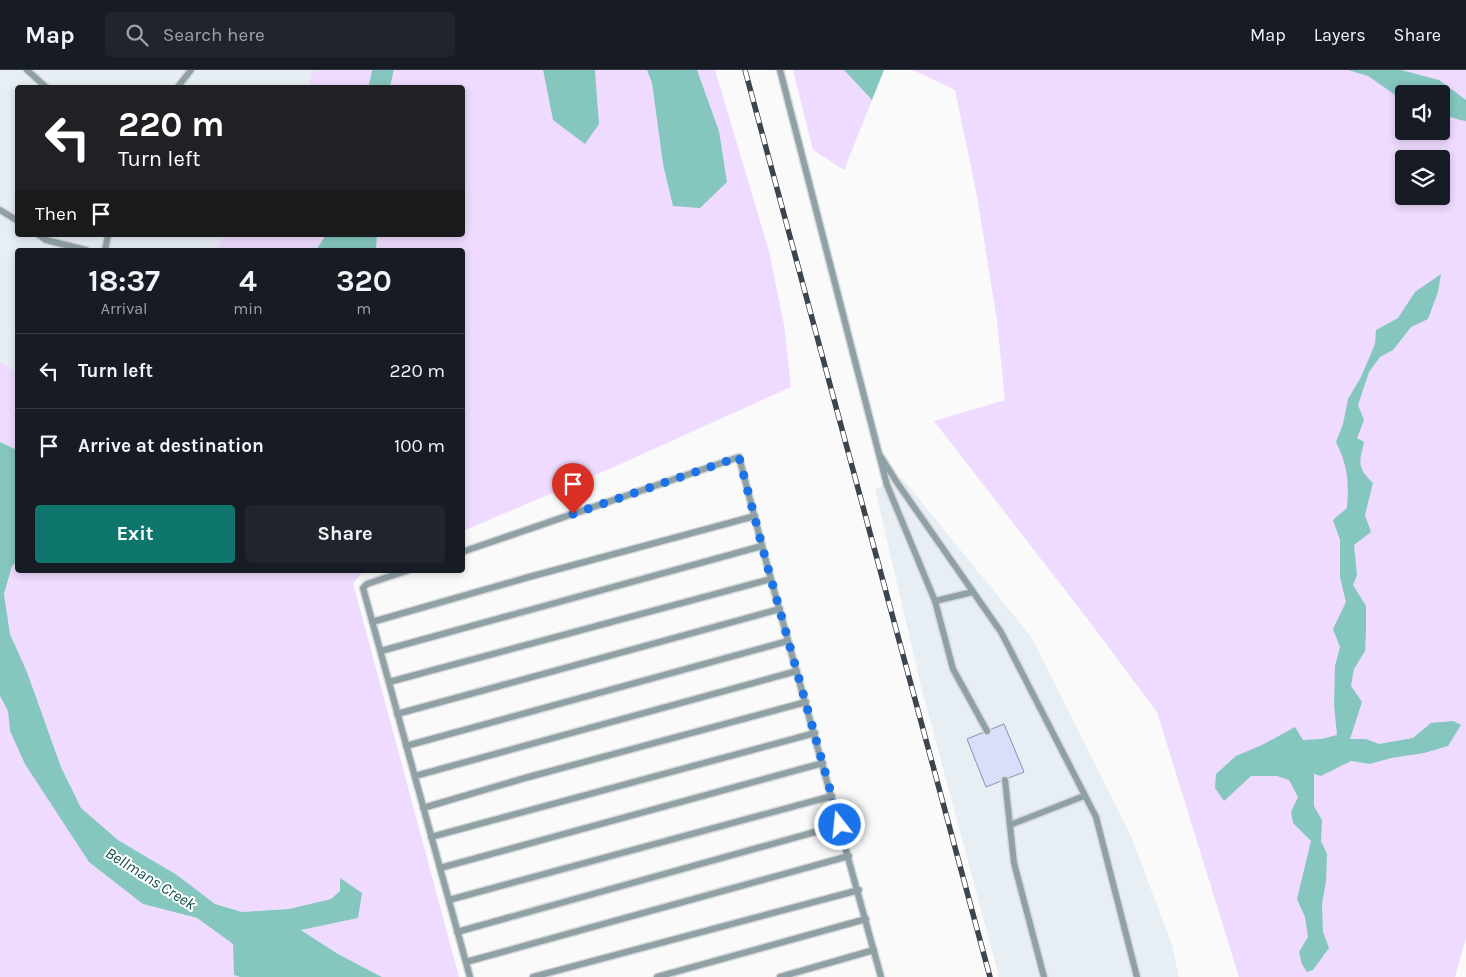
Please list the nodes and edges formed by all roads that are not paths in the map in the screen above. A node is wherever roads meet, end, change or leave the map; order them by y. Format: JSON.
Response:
{"nodes":[{"id":1,"x":27,"y":70,"type":"edge"},
{"id":2,"x":191,"y":70,"type":"edge"},
{"id":3,"x":780,"y":70,"type":"edge"},
{"id":4,"x":44,"y":85,"type":"edge"},
{"id":5,"x":179,"y":85,"type":"edge"},
{"id":6,"x":0,"y":210,"type":"edge"},
{"id":7,"x":15,"y":219,"type":"edge"},
{"id":8,"x":42,"y":237,"type":"edge"},
{"id":9,"x":78,"y":248,"type":"edge"},
{"id":10,"x":879,"y":454,"type":"junction"},
{"id":11,"x":755,"y":516,"type":"junction"},
{"id":12,"x":762,"y":546,"type":"junction"},
{"id":13,"x":465,"y":551,"type":"edge"},
{"id":14,"x":400,"y":573,"type":"edge"},
{"id":15,"x":771,"y":579,"type":"junction"},
{"id":16,"x":973,"y":592,"type":"junction"},
{"id":17,"x":935,"y":601,"type":"junction"},
{"id":18,"x":780,"y":609,"type":"junction"},
{"id":19,"x":372,"y":622,"type":"junction"},
{"id":20,"x":788,"y":641,"type":"junction"},
{"id":21,"x":381,"y":652,"type":"junction"},
{"id":22,"x":797,"y":671,"type":"junction"},
{"id":23,"x":389,"y":682,"type":"junction"},
{"id":24,"x":806,"y":702,"type":"junction"},
{"id":25,"x":397,"y":714,"type":"junction"},
{"id":26,"x":987,"y":731,"type":"dead end"},
{"id":27,"x":814,"y":733,"type":"junction"},
{"id":28,"x":406,"y":746,"type":"junction"},
{"id":29,"x":823,"y":763,"type":"junction"},
{"id":30,"x":414,"y":776,"type":"junction"},
{"id":31,"x":1005,"y":780,"type":"dead end"},
{"id":32,"x":832,"y":796,"type":"junction"},
{"id":33,"x":1084,"y":796,"type":"junction"},
{"id":34,"x":423,"y":808,"type":"junction"},
{"id":35,"x":1010,"y":824,"type":"junction"},
{"id":36,"x":840,"y":825,"type":"junction"},
{"id":37,"x":431,"y":837,"type":"junction"},
{"id":38,"x":849,"y":856,"type":"junction"},
{"id":39,"x":440,"y":868,"type":"junction"},
{"id":40,"x":858,"y":890,"type":"junction"},
{"id":41,"x":449,"y":900,"type":"junction"},
{"id":42,"x":866,"y":920,"type":"junction"},
{"id":43,"x":457,"y":932,"type":"junction"},
{"id":44,"x":874,"y":950,"type":"junction"},
{"id":45,"x":466,"y":962,"type":"junction"},
{"id":46,"x":470,"y":977,"type":"edge"},
{"id":47,"x":533,"y":977,"type":"edge"},
{"id":48,"x":657,"y":977,"type":"edge"},
{"id":49,"x":780,"y":977,"type":"edge"},
{"id":50,"x":882,"y":977,"type":"edge"},
{"id":51,"x":1044,"y":977,"type":"edge"},
{"id":52,"x":1137,"y":977,"type":"edge"}],
"edges":[{"from":1,"to":4,"type":"lane"},
{"from":2,"to":5,"type":"lane"},
{"from":3,"to":10,"type":"lane"},
{"from":6,"to":7,"type":"lane"},
{"from":8,"to":9,"type":"lane"},
{"from":10,"to":16,"type":"lane"},
{"from":10,"to":17,"type":"lane"},
{"from":11,"to":12,"type":"lane"},
{"from":11,"to":13,"type":"lane"},
{"from":11,"to":19,"type":"lane"},
{"from":12,"to":15,"type":"lane"},
{"from":12,"to":21,"type":"lane"},
{"from":14,"to":19,"type":"lane"},
{"from":15,"to":18,"type":"lane"},
{"from":15,"to":23,"type":"lane"},
{"from":16,"to":17,"type":"lane"},
{"from":16,"to":33,"type":"lane"},
{"from":17,"to":26,"type":"lane"},
{"from":18,"to":20,"type":"lane"},
{"from":18,"to":25,"type":"lane"},
{"from":19,"to":21,"type":"lane"},
{"from":20,"to":22,"type":"lane"},
{"from":20,"to":28,"type":"lane"},
{"from":21,"to":23,"type":"lane"},
{"from":22,"to":24,"type":"lane"},
{"from":22,"to":30,"type":"lane"},
{"from":23,"to":25,"type":"lane"},
{"from":24,"to":27,"type":"lane"},
{"from":24,"to":34,"type":"lane"},
{"from":25,"to":28,"type":"lane"},
{"from":27,"to":29,"type":"lane"},
{"from":27,"to":37,"type":"lane"},
{"from":28,"to":30,"type":"lane"},
{"from":29,"to":32,"type":"lane"},
{"from":29,"to":39,"type":"lane"},
{"from":30,"to":34,"type":"lane"},
{"from":31,"to":35,"type":"lane"},
{"from":32,"to":36,"type":"lane"},
{"from":32,"to":41,"type":"lane"},
{"from":33,"to":35,"type":"lane"},
{"from":33,"to":52,"type":"lane"},
{"from":34,"to":37,"type":"lane"},
{"from":35,"to":51,"type":"lane"},
{"from":36,"to":38,"type":"lane"},
{"from":36,"to":43,"type":"lane"},
{"from":37,"to":39,"type":"lane"},
{"from":38,"to":40,"type":"lane"},
{"from":38,"to":45,"type":"lane"},
{"from":39,"to":41,"type":"lane"},
{"from":40,"to":42,"type":"lane"},
{"from":40,"to":47,"type":"lane"},
{"from":41,"to":43,"type":"lane"},
{"from":42,"to":44,"type":"lane"},
{"from":42,"to":48,"type":"lane"},
{"from":43,"to":45,"type":"lane"},
{"from":44,"to":49,"type":"lane"},
{"from":44,"to":50,"type":"lane"},
{"from":45,"to":46,"type":"lane"}]}
